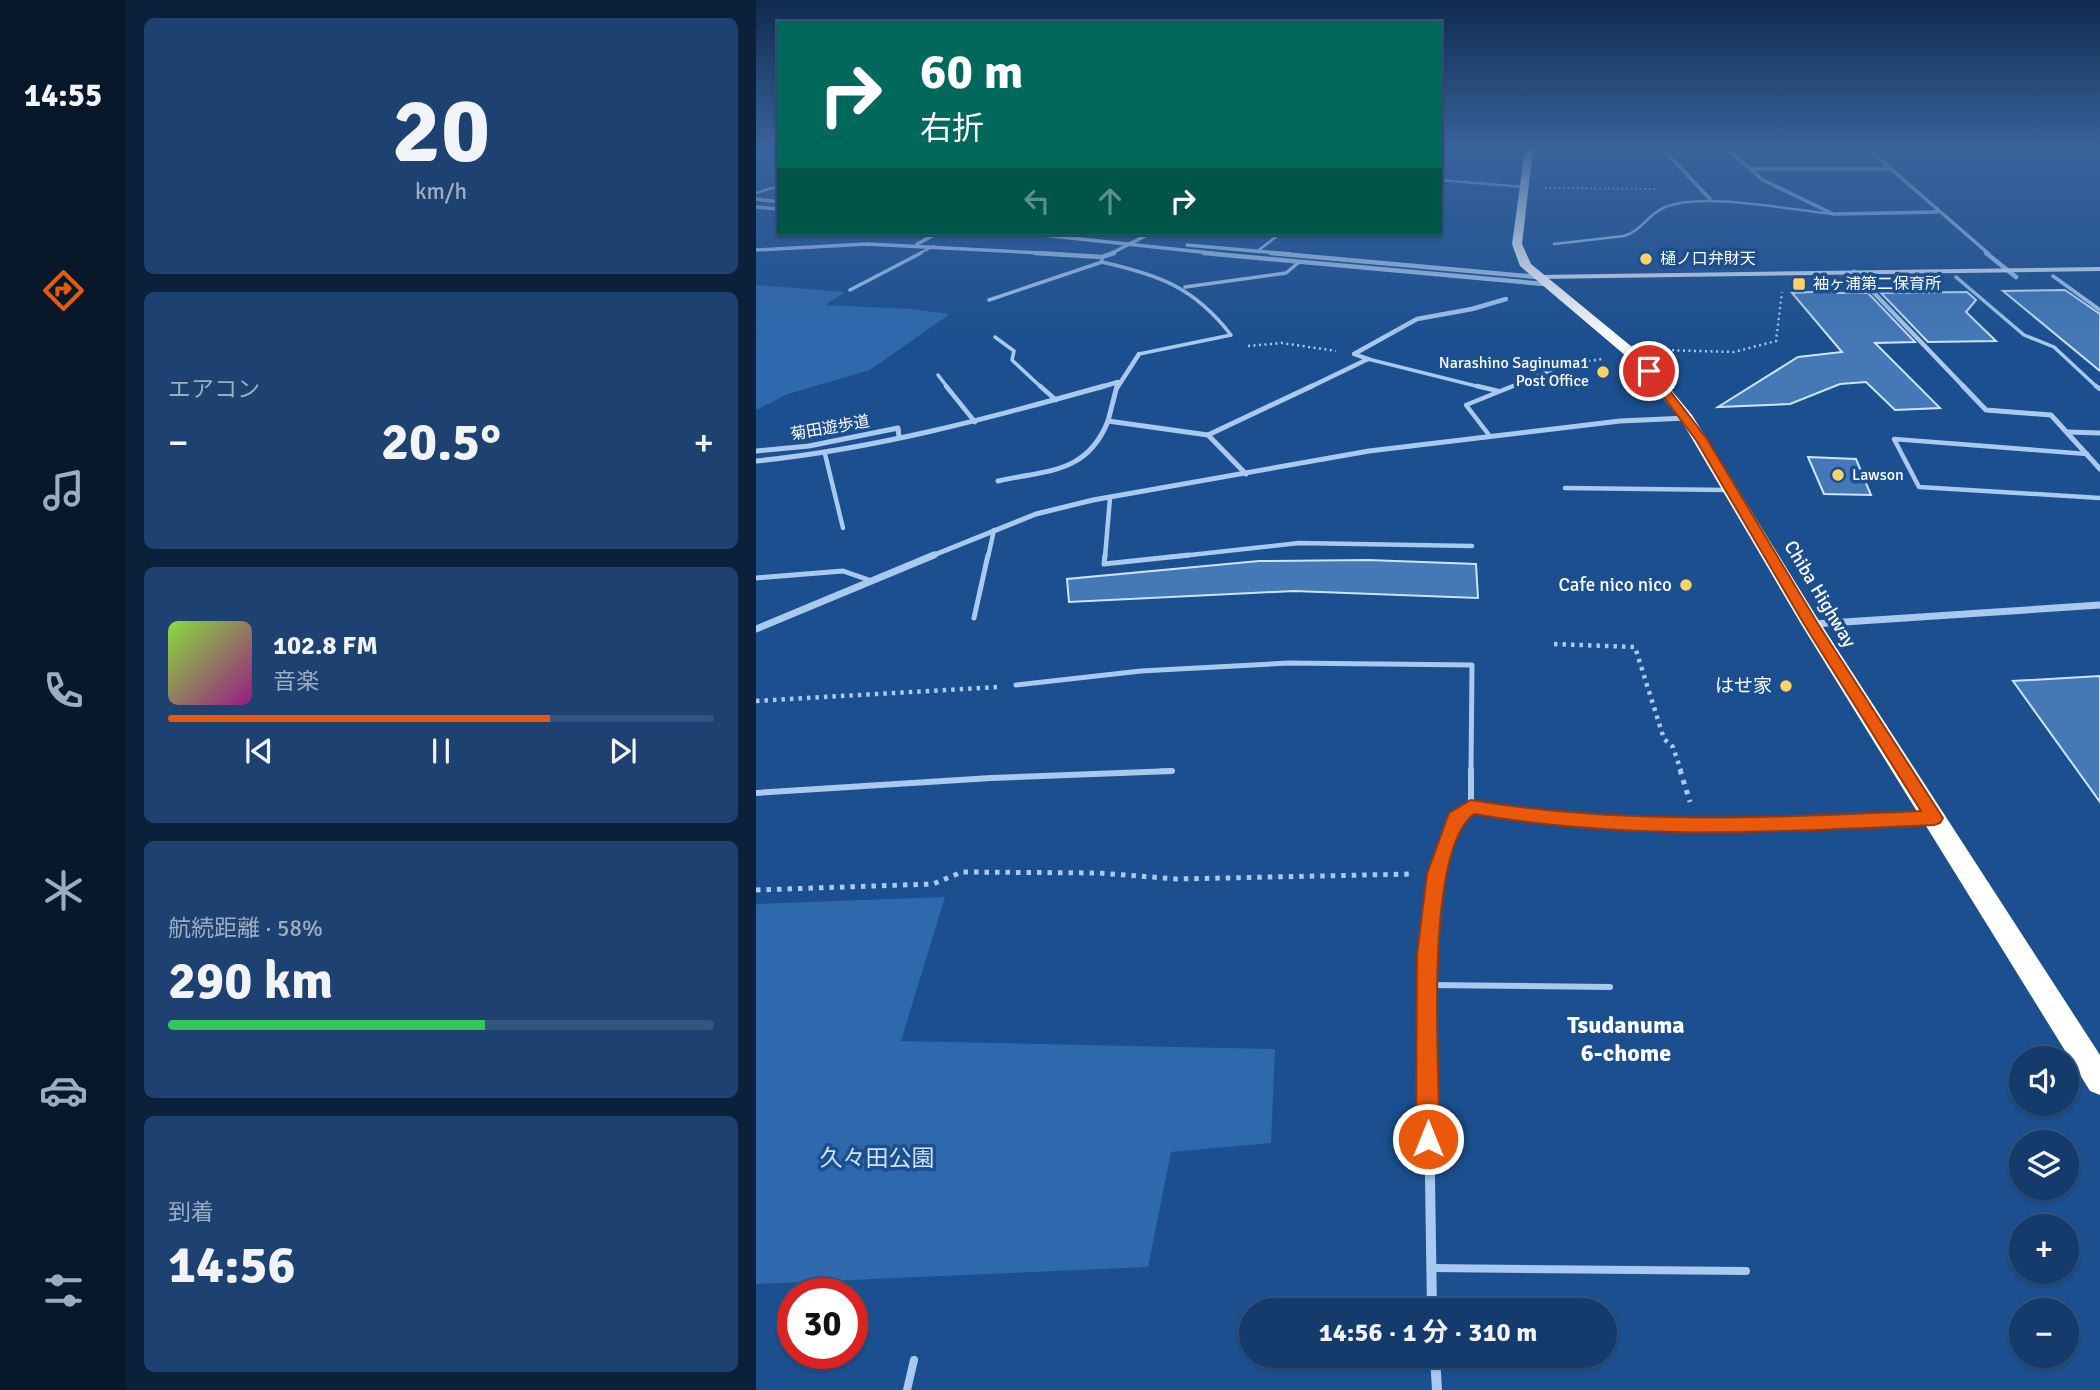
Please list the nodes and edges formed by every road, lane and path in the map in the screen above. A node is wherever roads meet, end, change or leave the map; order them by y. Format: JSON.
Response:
{"nodes":[{"id":1,"x":1520,"y":214,"type":"edge"},
{"id":2,"x":1655,"y":214,"type":"edge"},
{"id":3,"x":1833,"y":214,"type":"edge"},
{"id":4,"x":1840,"y":214,"type":"edge"},
{"id":5,"x":1939,"y":214,"type":"edge"},
{"id":6,"x":934,"y":235,"type":"edge"},
{"id":7,"x":1042,"y":235,"type":"edge"},
{"id":8,"x":1078,"y":235,"type":"edge"},
{"id":9,"x":1145,"y":235,"type":"edge"},
{"id":10,"x":1282,"y":235,"type":"edge"},
{"id":11,"x":1129,"y":240,"type":"junction"},
{"id":12,"x":1124,"y":244,"type":"junction"},
{"id":13,"x":1554,"y":244,"type":"dead end"},
{"id":14,"x":916,"y":245,"type":"junction"},
{"id":15,"x":934,"y":246,"type":"junction"},
{"id":16,"x":756,"y":250,"type":"edge"},
{"id":17,"x":1259,"y":250,"type":"junction"},
{"id":18,"x":1102,"y":260,"type":"junction"},
{"id":19,"x":1298,"y":262,"type":"junction"},
{"id":20,"x":2100,"y":269,"type":"edge"},
{"id":21,"x":2013,"y":273,"type":"junction"},
{"id":22,"x":1857,"y":275,"type":"junction"},
{"id":23,"x":2100,"y":275,"type":"edge"},
{"id":24,"x":2053,"y":276,"type":"junction"},
{"id":25,"x":1956,"y":277,"type":"junction"},
{"id":26,"x":1541,"y":280,"type":"junction"},
{"id":27,"x":1185,"y":287,"type":"junction"},
{"id":28,"x":1783,"y":288,"type":"dead end"},
{"id":29,"x":850,"y":290,"type":"dead end"},
{"id":30,"x":1506,"y":299,"type":"dead end"},
{"id":31,"x":989,"y":300,"type":"dead end"},
{"id":32,"x":2100,"y":310,"type":"edge"},
{"id":33,"x":995,"y":337,"type":"dead end"},
{"id":34,"x":1650,"y":349,"type":"dead end"},
{"id":35,"x":1139,"y":354,"type":"joint"},
{"id":36,"x":1614,"y":358,"type":"dead end"},
{"id":37,"x":1368,"y":359,"type":"junction"},
{"id":38,"x":1564,"y":365,"type":"joint"},
{"id":39,"x":938,"y":375,"type":"dead end"},
{"id":40,"x":1118,"y":382,"type":"junction"},
{"id":41,"x":2100,"y":389,"type":"edge"},
{"id":42,"x":1498,"y":391,"type":"junction"},
{"id":43,"x":1056,"y":400,"type":"junction"},
{"id":44,"x":1687,"y":418,"type":"junction"},
{"id":45,"x":1108,"y":421,"type":"junction"},
{"id":46,"x":975,"y":422,"type":"junction"},
{"id":47,"x":2067,"y":432,"type":"junction"},
{"id":48,"x":2100,"y":433,"type":"edge"},
{"id":49,"x":1208,"y":435,"type":"junction"},
{"id":50,"x":1489,"y":435,"type":"junction"},
{"id":51,"x":900,"y":437,"type":"junction"},
{"id":52,"x":756,"y":451,"type":"edge"},
{"id":53,"x":825,"y":454,"type":"junction"},
{"id":54,"x":2087,"y":454,"type":"junction"},
{"id":55,"x":756,"y":461,"type":"edge"},
{"id":56,"x":2100,"y":469,"type":"edge"},
{"id":57,"x":1246,"y":474,"type":"junction"},
{"id":58,"x":998,"y":481,"type":"dead end"},
{"id":59,"x":1565,"y":488,"type":"dead end"},
{"id":60,"x":1732,"y":491,"type":"junction"},
{"id":61,"x":1110,"y":498,"type":"junction"},
{"id":62,"x":2100,"y":498,"type":"edge"},
{"id":63,"x":843,"y":528,"type":"dead end"},
{"id":64,"x":994,"y":530,"type":"junction"},
{"id":65,"x":1472,"y":546,"type":"dead end"},
{"id":66,"x":756,"y":578,"type":"edge"},
{"id":67,"x":869,"y":580,"type":"junction"},
{"id":68,"x":2100,"y":605,"type":"edge"},
{"id":69,"x":974,"y":618,"type":"dead end"},
{"id":70,"x":1811,"y":624,"type":"junction"},
{"id":71,"x":756,"y":629,"type":"edge"},
{"id":72,"x":1554,"y":644,"type":"dead end"},
{"id":73,"x":1016,"y":685,"type":"joint"},
{"id":74,"x":756,"y":701,"type":"edge"},
{"id":75,"x":1172,"y":771,"type":"dead end"},
{"id":76,"x":756,"y":793,"type":"edge"},
{"id":77,"x":1471,"y":807,"type":"junction"},
{"id":78,"x":1934,"y":818,"type":"junction"},
{"id":79,"x":1691,"y":825,"type":"junction"},
{"id":80,"x":1436,"y":874,"type":"junction"},
{"id":81,"x":756,"y":890,"type":"edge"},
{"id":82,"x":1427,"y":985,"type":"junction"},
{"id":83,"x":1610,"y":987,"type":"dead end"},
{"id":84,"x":2100,"y":1081,"type":"edge"},
{"id":85,"x":1429,"y":1268,"type":"junction"},
{"id":86,"x":1746,"y":1271,"type":"dead end"},
{"id":87,"x":1431,"y":1298,"type":"edge"},
{"id":88,"x":914,"y":1360,"type":"dead end"},
{"id":89,"x":1436,"y":1368,"type":"edge"},
{"id":90,"x":907,"y":1390,"type":"edge"},
{"id":91,"x":1437,"y":1390,"type":"edge"}],
"edges":[{"from":1,"to":26,"type":"highway","name":"Chiba Highway"},
{"from":2,"to":13,"type":"lane"},
{"from":3,"to":4,"type":"street"},
{"from":5,"to":21,"type":"street"},
{"from":6,"to":14,"type":"street"},
{"from":7,"to":12,"type":"street"},
{"from":8,"to":11,"type":"street"},
{"from":9,"to":11,"type":"street"},
{"from":10,"to":17,"type":"lane"},
{"from":11,"to":12,"type":"street"},
{"from":11,"to":17,"type":"street"},
{"from":12,"to":18,"type":"street"},
{"from":12,"to":19,"type":"street"},
{"from":14,"to":15,"type":"street"},
{"from":14,"to":16,"type":"street"},
{"from":15,"to":18,"type":"street"},
{"from":15,"to":29,"type":"lane"},
{"from":17,"to":26,"type":"street"},
{"from":18,"to":27,"type":"lane"},
{"from":18,"to":31,"type":"lane"},
{"from":19,"to":26,"type":"street"},
{"from":19,"to":27,"type":"lane"},
{"from":20,"to":21,"type":"street"},
{"from":21,"to":22,"type":"street"},
{"from":21,"to":24,"type":"street"},
{"from":21,"to":25,"type":"street"},
{"from":22,"to":25,"type":"street"},
{"from":22,"to":26,"type":"street"},
{"from":22,"to":47,"type":"street"},
{"from":23,"to":24,"type":"street"},
{"from":24,"to":32,"type":"lane"},
{"from":25,"to":41,"type":"lane"},
{"from":26,"to":44,"type":"highway","name":"Chiba Highway"},
{"from":27,"to":35,"type":"lane"},
{"from":28,"to":34,"type":"path"},
{"from":30,"to":37,"type":"street"},
{"from":33,"to":43,"type":"lane"},
{"from":35,"to":40,"type":"street"},
{"from":36,"to":38,"type":"path"},
{"from":37,"to":42,"type":"lane"},
{"from":37,"to":49,"type":"street"},
{"from":38,"to":42,"type":"lane"},
{"from":39,"to":46,"type":"lane"},
{"from":40,"to":43,"type":"street"},
{"from":40,"to":45,"type":"street"},
{"from":42,"to":50,"type":"lane"},
{"from":43,"to":46,"type":"street"},
{"from":44,"to":50,"type":"street"},
{"from":44,"to":60,"type":"highway","name":"Chiba Highway"},
{"from":45,"to":49,"type":"street"},
{"from":45,"to":58,"type":"street"},
{"from":46,"to":51,"type":"street"},
{"from":47,"to":48,"type":"street"},
{"from":47,"to":54,"type":"street"},
{"from":49,"to":57,"type":"street"},
{"from":50,"to":57,"type":"street"},
{"from":51,"to":52,"type":"street","name":"菊田遊歩道"},
{"from":51,"to":53,"type":"street"},
{"from":53,"to":55,"type":"street"},
{"from":53,"to":63,"type":"lane"},
{"from":54,"to":56,"type":"street"},
{"from":54,"to":62,"type":"lane"},
{"from":57,"to":61,"type":"street"},
{"from":59,"to":60,"type":"lane"},
{"from":60,"to":70,"type":"highway","name":"Chiba Highway"},
{"from":61,"to":64,"type":"street"},
{"from":61,"to":65,"type":"lane"},
{"from":64,"to":67,"type":"street"},
{"from":64,"to":69,"type":"lane"},
{"from":66,"to":67,"type":"lane"},
{"from":67,"to":71,"type":"street"},
{"from":68,"to":70,"type":"street"},
{"from":70,"to":78,"type":"highway","name":"Chiba Highway"},
{"from":72,"to":79,"type":"path"},
{"from":73,"to":74,"type":"path"},
{"from":73,"to":77,"type":"lane"},
{"from":75,"to":76,"type":"lane"},
{"from":77,"to":79,"type":"street"},
{"from":77,"to":80,"type":"street"},
{"from":78,"to":79,"type":"street"},
{"from":78,"to":84,"type":"highway","name":"Chiba Highway"},
{"from":80,"to":81,"type":"path"},
{"from":80,"to":82,"type":"street"},
{"from":82,"to":83,"type":"lane"},
{"from":82,"to":85,"type":"street"},
{"from":85,"to":86,"type":"lane"},
{"from":85,"to":87,"type":"street"},
{"from":88,"to":90,"type":"lane"},
{"from":89,"to":91,"type":"street"}]}
